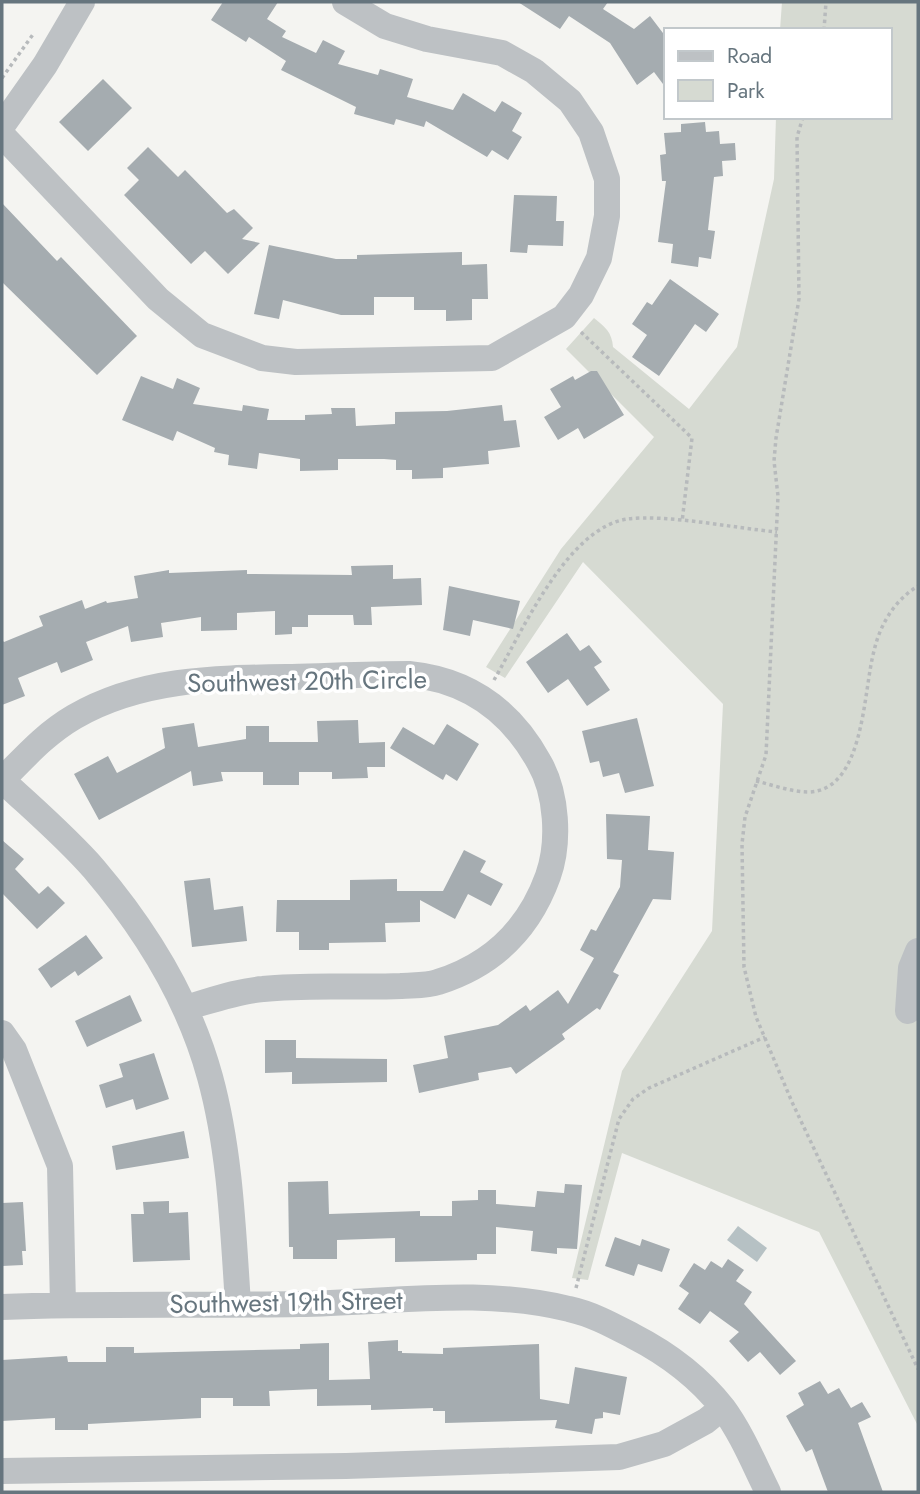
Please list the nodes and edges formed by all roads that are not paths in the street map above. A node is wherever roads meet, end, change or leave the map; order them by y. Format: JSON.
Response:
{"nodes":[{"id":1,"x":82,"y":2,"type":"edge"},
{"id":2,"x":345,"y":2,"type":"edge"},
{"id":3,"x":2,"y":127,"type":"edge"},
{"id":4,"x":2,"y":135,"type":"edge"},
{"id":5,"x":2,"y":780,"type":"edge"},
{"id":6,"x":918,"y":951,"type":"edge"},
{"id":7,"x":185,"y":1009,"type":"junction"},
{"id":8,"x":908,"y":1011,"type":"dead end"},
{"id":9,"x":2,"y":1033,"type":"edge"},
{"id":10,"x":237,"y":1304,"type":"junction"},
{"id":11,"x":63,"y":1305,"type":"junction"},
{"id":12,"x":2,"y":1307,"type":"edge"},
{"id":13,"x":722,"y":1408,"type":"junction"},
{"id":14,"x":2,"y":1471,"type":"edge"},
{"id":15,"x":768,"y":1492,"type":"edge"}],
"edges":[{"from":1,"to":3,"type":"street"},
{"from":2,"to":4,"type":"street"},
{"from":5,"to":7,"type":"street"},
{"from":5,"to":7,"type":"street","name":"Southwest 20th Circle"},
{"from":6,"to":8,"type":"street"},
{"from":7,"to":10,"type":"street"},
{"from":9,"to":11,"type":"street"},
{"from":10,"to":11,"type":"street","name":"Southwest 19th Street"},
{"from":10,"to":13,"type":"street","name":"Southwest 19th Street"},
{"from":11,"to":12,"type":"street","name":"Southwest 19th Street"},
{"from":13,"to":14,"type":"street"},
{"from":13,"to":15,"type":"street","name":"Southwest 19th Street"}]}
